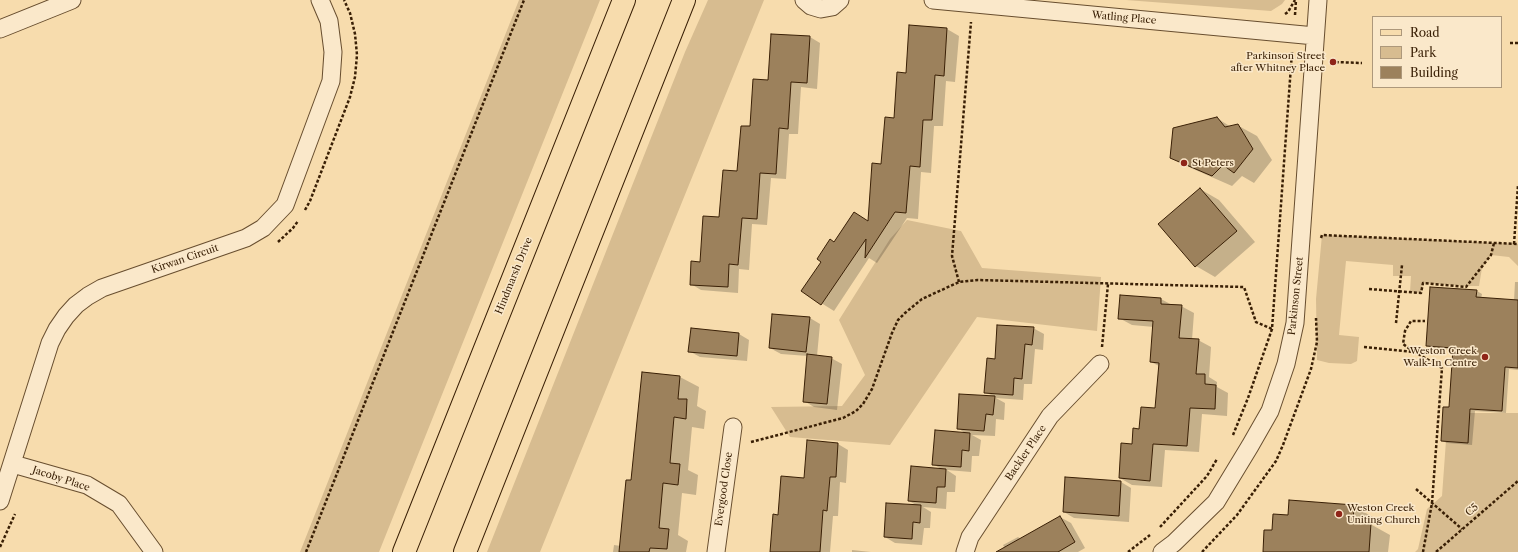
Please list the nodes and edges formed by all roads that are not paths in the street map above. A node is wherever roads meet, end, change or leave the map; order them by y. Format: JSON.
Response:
{"nodes":[{"id":1,"x":72,"y":0,"type":"edge"},
{"id":2,"x":320,"y":0,"type":"edge"},
{"id":3,"x":624,"y":0,"type":"edge"},
{"id":4,"x":684,"y":0,"type":"edge"},
{"id":5,"x":804,"y":0,"type":"edge"},
{"id":6,"x":840,"y":0,"type":"edge"},
{"id":7,"x":933,"y":0,"type":"edge"},
{"id":8,"x":1318,"y":0,"type":"edge"},
{"id":9,"x":0,"y":29,"type":"edge"},
{"id":10,"x":1315,"y":36,"type":"junction"},
{"id":11,"x":1100,"y":364,"type":"road end"},
{"id":12,"x":733,"y":427,"type":"dead end"},
{"id":13,"x":13,"y":464,"type":"junction"},
{"id":14,"x":0,"y":502,"type":"edge"},
{"id":15,"x":154,"y":552,"type":"edge"},
{"id":16,"x":404,"y":552,"type":"edge"},
{"id":17,"x":465,"y":552,"type":"edge"},
{"id":18,"x":716,"y":552,"type":"edge"},
{"id":19,"x":965,"y":552,"type":"edge"},
{"id":20,"x":1162,"y":552,"type":"edge"}],
"edges":[{"from":1,"to":9,"type":"street"},
{"from":2,"to":13,"type":"street","name":"Kirwan Circuit"},
{"from":3,"to":16,"type":"main road","name":"Hindmarsh Drive"},
{"from":4,"to":17,"type":"main road"},
{"from":5,"to":6,"type":"street"},
{"from":7,"to":10,"type":"street","name":"Watling Place"},
{"from":8,"to":10,"type":"street","name":"Parkinson Street"},
{"from":10,"to":20,"type":"street","name":"Parkinson Street"},
{"from":11,"to":19,"type":"street","name":"Backler Place"},
{"from":12,"to":18,"type":"street","name":"Evergood Close"},
{"from":13,"to":14,"type":"street","name":"Kirwan Circuit"},
{"from":13,"to":15,"type":"street","name":"Jacoby Place"}]}
